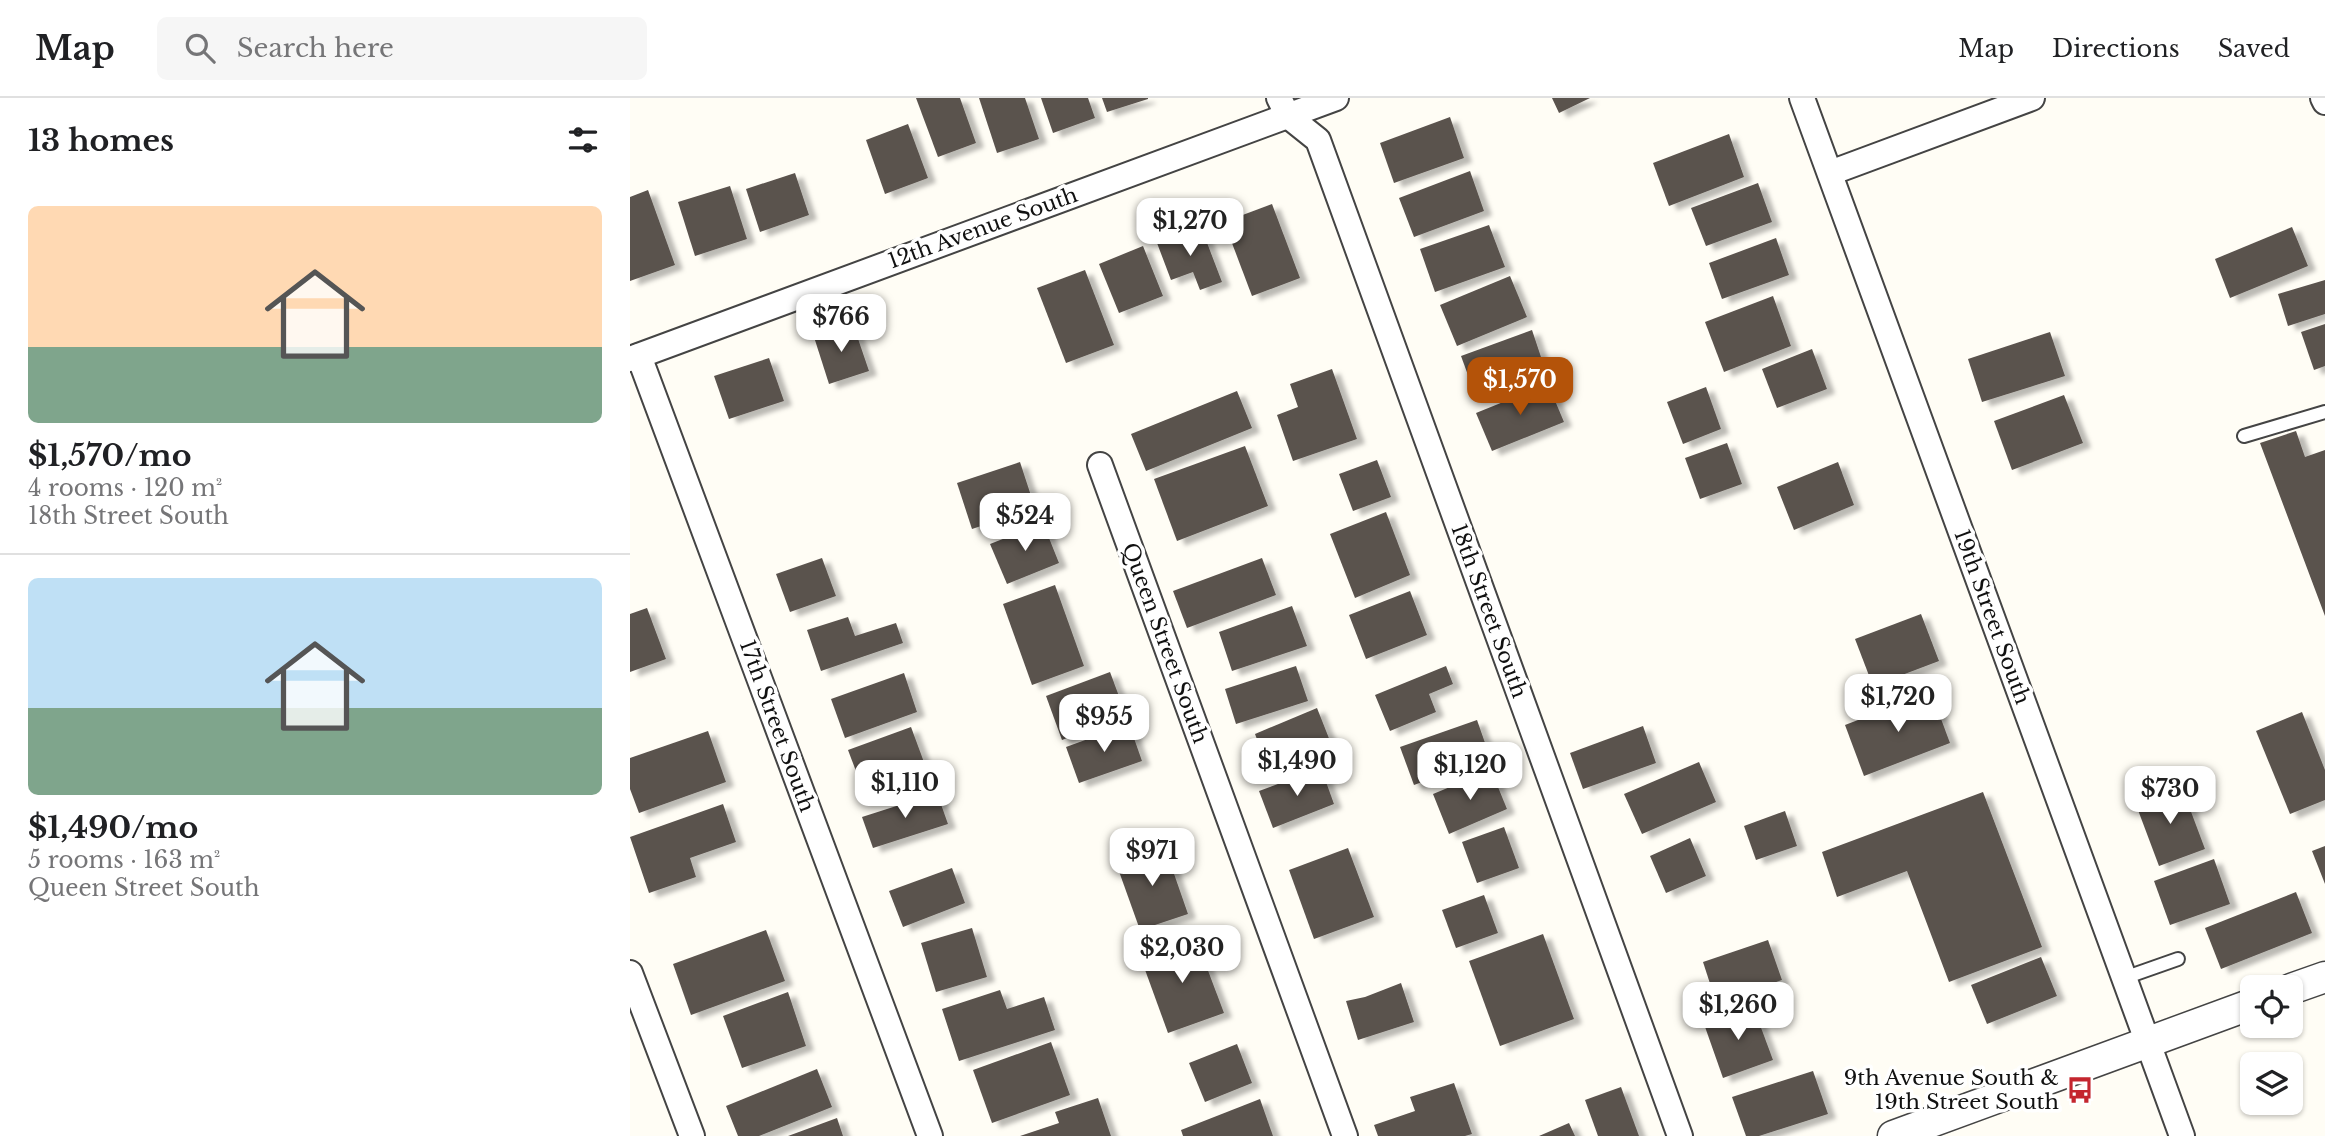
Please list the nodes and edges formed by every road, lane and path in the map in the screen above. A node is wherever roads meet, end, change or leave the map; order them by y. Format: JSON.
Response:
{"nodes":[{"id":1,"x":1336,"y":98,"type":"edge"},
{"id":2,"x":1802,"y":98,"type":"edge"},
{"id":3,"x":2032,"y":98,"type":"edge"},
{"id":4,"x":1284,"y":107,"type":"edge"},
{"id":5,"x":1830,"y":173,"type":"junction"},
{"id":6,"x":634,"y":357,"type":"edge"},
{"id":7,"x":2325,"y":412,"type":"edge"},
{"id":8,"x":2244,"y":436,"type":"dead end"},
{"id":9,"x":1100,"y":465,"type":"dead end"},
{"id":10,"x":2178,"y":959,"type":"dead end"},
{"id":11,"x":630,"y":973,"type":"edge"},
{"id":12,"x":2325,"y":977,"type":"edge"},
{"id":13,"x":2124,"y":978,"type":"junction"},
{"id":14,"x":2303,"y":985,"type":"edge"},
{"id":15,"x":2240,"y":1008,"type":"edge"},
{"id":16,"x":2148,"y":1043,"type":"junction"},
{"id":17,"x":691,"y":1136,"type":"edge"},
{"id":18,"x":930,"y":1136,"type":"edge"},
{"id":19,"x":1345,"y":1136,"type":"edge"},
{"id":20,"x":1680,"y":1136,"type":"edge"},
{"id":21,"x":1893,"y":1136,"type":"edge"},
{"id":22,"x":2182,"y":1136,"type":"edge"}],
"edges":[{"from":1,"to":4,"type":"street","name":"12th Avenue South"},
{"from":2,"to":5,"type":"street","name":"19th Street South"},
{"from":3,"to":5,"type":"street"},
{"from":4,"to":6,"type":"street","name":"12th Avenue South"},
{"from":4,"to":20,"type":"street","name":"18th Street South"},
{"from":5,"to":13,"type":"street","name":"19th Street South"},
{"from":6,"to":18,"type":"street","name":"17th Street South"},
{"from":7,"to":8,"type":"lane"},
{"from":9,"to":19,"type":"street","name":"Queen Street South"},
{"from":10,"to":13,"type":"lane"},
{"from":11,"to":17,"type":"street"},
{"from":12,"to":14,"type":"street"},
{"from":13,"to":16,"type":"street","name":"19th Street South"},
{"from":15,"to":16,"type":"street"},
{"from":16,"to":21,"type":"street"},
{"from":16,"to":22,"type":"street","name":"19th Street South"}]}
